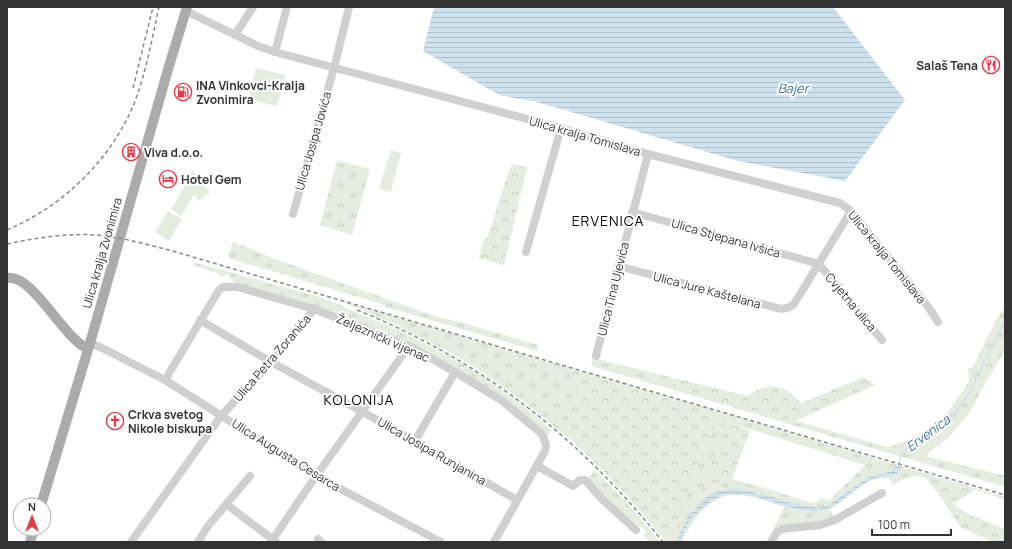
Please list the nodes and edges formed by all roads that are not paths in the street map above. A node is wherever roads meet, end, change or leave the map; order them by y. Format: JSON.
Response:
{"nodes":[{"id":1,"x":254,"y":7,"type":"edge"},
{"id":2,"x":287,"y":7,"type":"edge"},
{"id":3,"x":349,"y":7,"type":"edge"},
{"id":4,"x":187,"y":9,"type":"edge"},
{"id":5,"x":235,"y":35,"type":"junction"},
{"id":6,"x":275,"y":52,"type":"junction"},
{"id":7,"x":334,"y":68,"type":"junction"},
{"id":8,"x":561,"y":128,"type":"junction"},
{"id":9,"x":648,"y":154,"type":"junction"},
{"id":10,"x":851,"y":211,"type":"junction"},
{"id":11,"x":632,"y":212,"type":"junction"},
{"id":12,"x":293,"y":214,"type":"dead end"},
{"id":13,"x":526,"y":252,"type":"dead end"},
{"id":14,"x":819,"y":264,"type":"junction"},
{"id":15,"x":618,"y":266,"type":"junction"},
{"id":16,"x":7,"y":278,"type":"edge"},
{"id":17,"x":794,"y":304,"type":"joint"},
{"id":18,"x":314,"y":309,"type":"junction"},
{"id":19,"x":200,"y":320,"type":"junction"},
{"id":20,"x":938,"y":322,"type":"dead end"},
{"id":21,"x":882,"y":340,"type":"dead end"},
{"id":22,"x":89,"y":346,"type":"junction"},
{"id":23,"x":409,"y":346,"type":"junction"},
{"id":24,"x":596,"y":356,"type":"dead end"},
{"id":25,"x":271,"y":362,"type":"junction"},
{"id":26,"x":455,"y":372,"type":"junction"},
{"id":27,"x":165,"y":380,"type":"junction"},
{"id":28,"x":363,"y":412,"type":"junction"},
{"id":29,"x":222,"y":416,"type":"junction"},
{"id":30,"x":415,"y":442,"type":"junction"},
{"id":31,"x":537,"y":466,"type":"junction"},
{"id":32,"x":250,"y":476,"type":"dead end"},
{"id":33,"x":316,"y":476,"type":"junction"},
{"id":34,"x":882,"y":493,"type":"dead end"},
{"id":35,"x":43,"y":497,"type":"edge"},
{"id":36,"x":517,"y":500,"type":"junction"},
{"id":37,"x":226,"y":504,"type":"junction"},
{"id":38,"x":636,"y":530,"type":"dead end"},
{"id":39,"x":274,"y":541,"type":"edge"},
{"id":40,"x":132,"y":542,"type":"edge"},
{"id":41,"x":198,"y":542,"type":"edge"},
{"id":42,"x":441,"y":542,"type":"edge"},
{"id":43,"x":494,"y":542,"type":"edge"},
{"id":44,"x":771,"y":542,"type":"edge"}],
"edges":[{"from":1,"to":5,"type":"street"},
{"from":2,"to":6,"type":"street"},
{"from":3,"to":7,"type":"street","name":"Ulica Josipa Jovića"},
{"from":4,"to":5,"type":"street","name":"Ulica kralja Tomislava"},
{"from":4,"to":22,"type":"main road","name":"Ulica kralja Zvonimira"},
{"from":5,"to":6,"type":"street","name":"Ulica kralja Tomislava"},
{"from":6,"to":7,"type":"street","name":"Ulica kralja Tomislava"},
{"from":7,"to":8,"type":"street","name":"Ulica kralja Tomislava"},
{"from":7,"to":12,"type":"street","name":"Ulica Josipa Jovića"},
{"from":8,"to":9,"type":"street","name":"Ulica kralja Tomislava"},
{"from":8,"to":13,"type":"street"},
{"from":9,"to":10,"type":"street","name":"Ulica kralja Tomislava"},
{"from":9,"to":11,"type":"street","name":"Ulica Tina Ujevića"},
{"from":10,"to":14,"type":"street","name":"Cvjetna ulica"},
{"from":10,"to":20,"type":"street","name":"Ulica kralja Tomislava"},
{"from":11,"to":14,"type":"street","name":"Ulica Stjepana Ivšića"},
{"from":11,"to":15,"type":"street","name":"Ulica Tina Ujevića"},
{"from":14,"to":17,"type":"street","name":"Cvjetna ulica"},
{"from":14,"to":21,"type":"street","name":"Cvjetna ulica"},
{"from":15,"to":17,"type":"street","name":"Ulica Jure Kaštelana"},
{"from":15,"to":24,"type":"street","name":"Ulica Tina Ujevića"},
{"from":16,"to":22,"type":"main road"},
{"from":18,"to":19,"type":"street","name":"Željeznički vijenac"},
{"from":18,"to":23,"type":"street","name":"Željeznički vijenac"},
{"from":18,"to":25,"type":"street","name":"Ulica Petra Zoranića"},
{"from":19,"to":25,"type":"street","name":"Ulica Josipa Runjanina"},
{"from":19,"to":27,"type":"street"},
{"from":22,"to":27,"type":"street","name":"Ulica Augusta Cesarca"},
{"from":22,"to":35,"type":"main road","name":"Ulica kralja Zvonimira"},
{"from":23,"to":26,"type":"street","name":"Željeznički vijenac"},
{"from":23,"to":28,"type":"street"},
{"from":25,"to":28,"type":"street","name":"Ulica Josipa Runjanina"},
{"from":25,"to":29,"type":"street","name":"Ulica Petra Zoranića"},
{"from":26,"to":30,"type":"street"},
{"from":26,"to":31,"type":"street","name":"Željeznički vijenac"},
{"from":27,"to":29,"type":"street","name":"Ulica Augusta Cesarca"},
{"from":28,"to":30,"type":"street","name":"Ulica Josipa Runjanina"},
{"from":28,"to":33,"type":"street"},
{"from":29,"to":33,"type":"street","name":"Ulica Augusta Cesarca"},
{"from":29,"to":40,"type":"street","name":"Ulica Petra Zoranića"},
{"from":30,"to":36,"type":"street","name":"Ulica Josipa Runjanina"},
{"from":31,"to":36,"type":"street"},
{"from":31,"to":38,"type":"street"},
{"from":32,"to":37,"type":"street"},
{"from":33,"to":39,"type":"street"},
{"from":33,"to":42,"type":"street","name":"Ulica Augusta Cesarca"},
{"from":34,"to":44,"type":"street"},
{"from":36,"to":43,"type":"street"},
{"from":37,"to":39,"type":"street"},
{"from":37,"to":41,"type":"street"}]}
